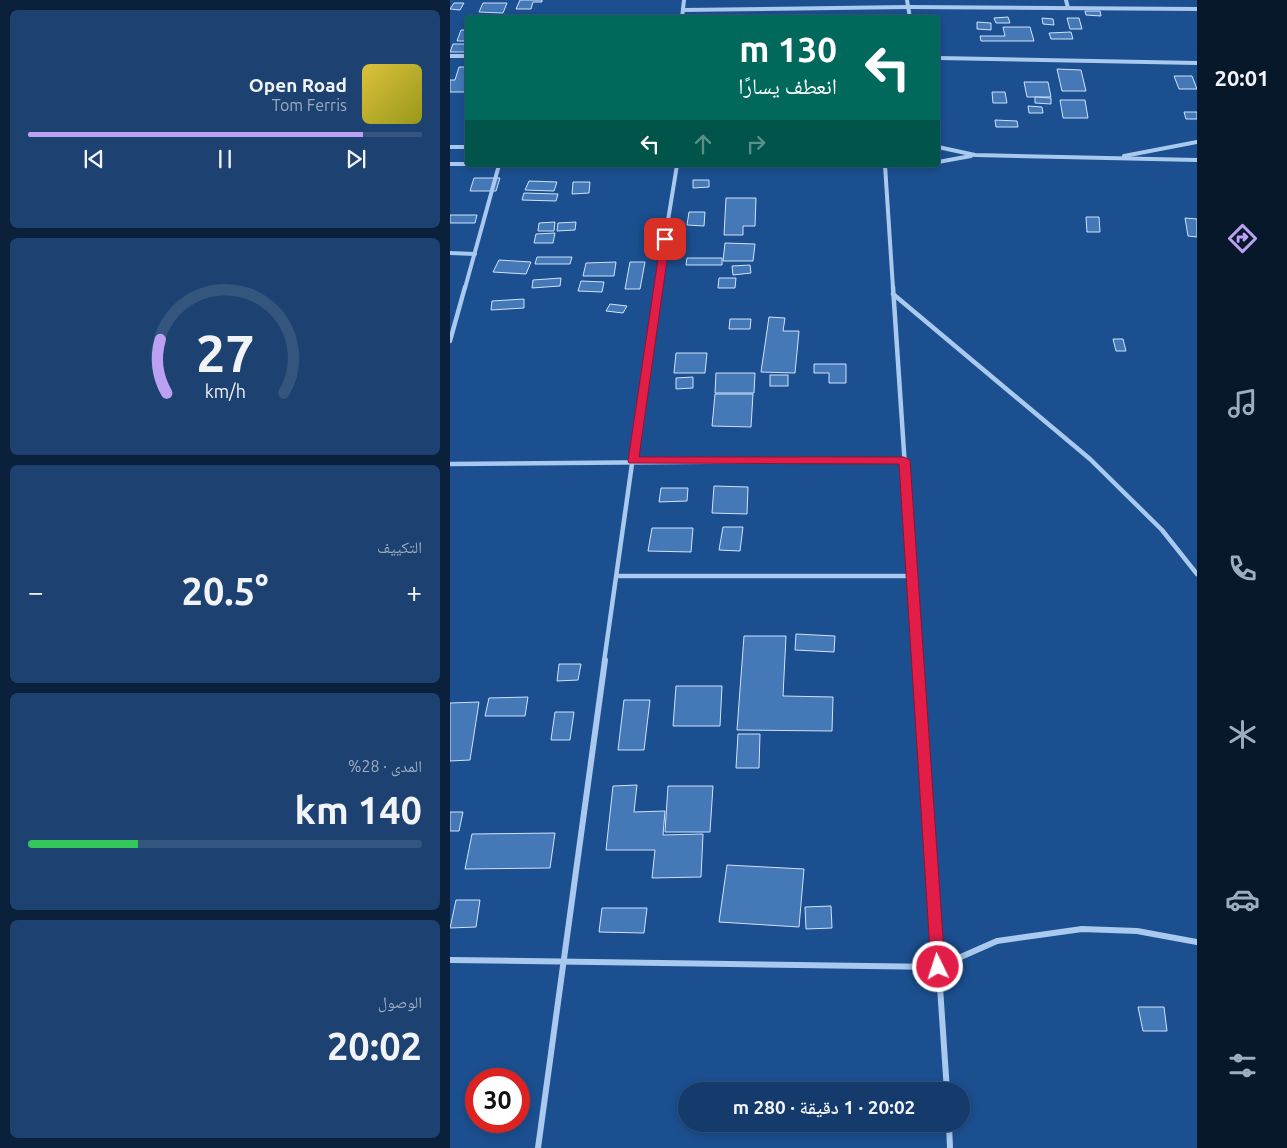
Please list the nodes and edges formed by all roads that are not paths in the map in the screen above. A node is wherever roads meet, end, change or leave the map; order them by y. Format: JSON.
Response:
{"nodes":[{"id":1,"x":684,"y":0,"type":"edge"},
{"id":2,"x":907,"y":0,"type":"edge"},
{"id":3,"x":1066,"y":0,"type":"edge"},
{"id":4,"x":908,"y":7,"type":"junction"},
{"id":5,"x":1068,"y":8,"type":"junction"},
{"id":6,"x":1197,"y":9,"type":"edge"},
{"id":7,"x":683,"y":10,"type":"junction"},
{"id":8,"x":682,"y":15,"type":"edge"},
{"id":9,"x":909,"y":15,"type":"edge"},
{"id":10,"x":450,"y":56,"type":"edge"},
{"id":11,"x":465,"y":56,"type":"edge"},
{"id":12,"x":940,"y":58,"type":"edge"},
{"id":13,"x":1197,"y":64,"type":"edge"},
{"id":14,"x":1197,"y":142,"type":"edge"},
{"id":15,"x":450,"y":147,"type":"edge"},
{"id":16,"x":465,"y":147,"type":"edge"},
{"id":17,"x":940,"y":147,"type":"edge"},
{"id":18,"x":975,"y":155,"type":"junction"},
{"id":19,"x":1114,"y":158,"type":"junction"},
{"id":20,"x":1197,"y":160,"type":"edge"},
{"id":21,"x":940,"y":162,"type":"edge"},
{"id":22,"x":450,"y":164,"type":"edge"},
{"id":23,"x":465,"y":164,"type":"edge"},
{"id":24,"x":498,"y":167,"type":"edge"},
{"id":25,"x":677,"y":167,"type":"edge"},
{"id":26,"x":885,"y":167,"type":"edge"},
{"id":27,"x":450,"y":253,"type":"edge"},
{"id":28,"x":475,"y":254,"type":"junction"},
{"id":29,"x":893,"y":294,"type":"junction"},
{"id":30,"x":450,"y":341,"type":"edge"},
{"id":31,"x":904,"y":460,"type":"junction"},
{"id":32,"x":633,"y":461,"type":"junction"},
{"id":33,"x":450,"y":464,"type":"edge"},
{"id":34,"x":1197,"y":574,"type":"edge"},
{"id":35,"x":617,"y":576,"type":"junction"},
{"id":36,"x":912,"y":576,"type":"junction"},
{"id":37,"x":1197,"y":942,"type":"edge"},
{"id":38,"x":450,"y":960,"type":"edge"},
{"id":39,"x":562,"y":962,"type":"junction"},
{"id":40,"x":938,"y":967,"type":"junction"},
{"id":41,"x":946,"y":1082,"type":"edge"},
{"id":42,"x":949,"y":1132,"type":"edge"},
{"id":43,"x":538,"y":1148,"type":"edge"},
{"id":44,"x":950,"y":1148,"type":"edge"}],
"edges":[{"from":1,"to":7,"type":"street"},
{"from":2,"to":4,"type":"street"},
{"from":3,"to":5,"type":"street"},
{"from":4,"to":5,"type":"street"},
{"from":4,"to":7,"type":"street"},
{"from":4,"to":9,"type":"street"},
{"from":5,"to":6,"type":"street"},
{"from":7,"to":8,"type":"street"},
{"from":10,"to":11,"type":"street"},
{"from":12,"to":13,"type":"street"},
{"from":14,"to":19,"type":"street"},
{"from":15,"to":16,"type":"street"},
{"from":17,"to":18,"type":"street"},
{"from":18,"to":19,"type":"street"},
{"from":18,"to":21,"type":"street"},
{"from":19,"to":20,"type":"street"},
{"from":22,"to":23,"type":"street"},
{"from":24,"to":28,"type":"street"},
{"from":25,"to":32,"type":"street"},
{"from":26,"to":29,"type":"street"},
{"from":27,"to":28,"type":"street"},
{"from":28,"to":30,"type":"street"},
{"from":29,"to":31,"type":"street"},
{"from":29,"to":34,"type":"street"},
{"from":31,"to":32,"type":"street"},
{"from":31,"to":36,"type":"street"},
{"from":32,"to":33,"type":"street"},
{"from":32,"to":35,"type":"street"},
{"from":35,"to":36,"type":"street"},
{"from":35,"to":39,"type":"street"},
{"from":36,"to":40,"type":"street"},
{"from":37,"to":40,"type":"street"},
{"from":38,"to":39,"type":"street"},
{"from":39,"to":40,"type":"street"},
{"from":39,"to":43,"type":"street"},
{"from":40,"to":41,"type":"street"},
{"from":42,"to":44,"type":"street"}]}
